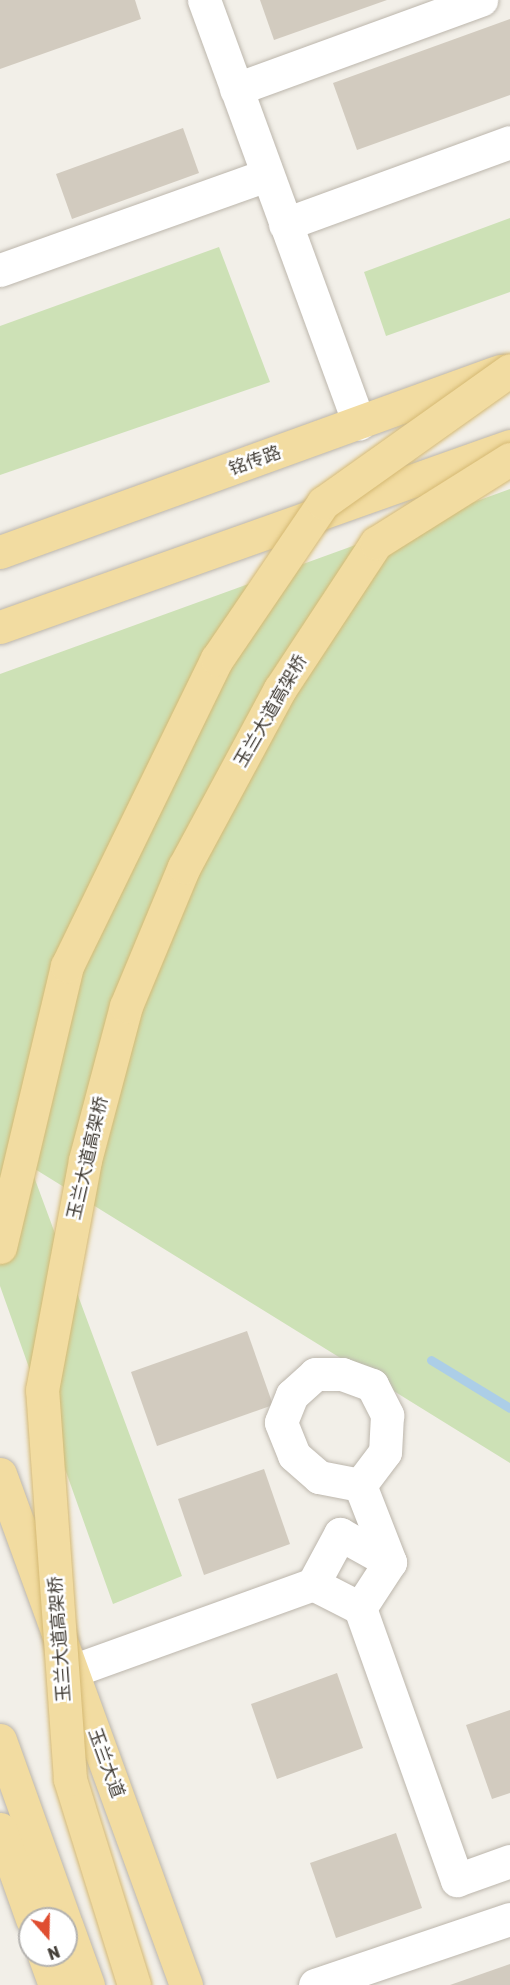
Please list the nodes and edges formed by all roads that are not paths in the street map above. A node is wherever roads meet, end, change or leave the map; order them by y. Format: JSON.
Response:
{"nodes":[{"id":1,"x":204,"y":0,"type":"edge"},
{"id":2,"x":481,"y":0,"type":"edge"},
{"id":3,"x":236,"y":89,"type":"junction"},
{"id":4,"x":510,"y":142,"type":"edge"},
{"id":5,"x":267,"y":175,"type":"junction"},
{"id":6,"x":285,"y":224,"type":"junction"},
{"id":7,"x":0,"y":270,"type":"edge"},
{"id":8,"x":510,"y":368,"type":"edge"},
{"id":9,"x":359,"y":424,"type":"junction"},
{"id":10,"x":510,"y":446,"type":"edge"},
{"id":11,"x":510,"y":459,"type":"edge"},
{"id":12,"x":0,"y":552,"type":"edge"},
{"id":13,"x":0,"y":627,"type":"edge"},
{"id":14,"x":0,"y":1247,"type":"edge"},
{"id":15,"x":0,"y":1474,"type":"edge"},
{"id":16,"x":360,"y":1485,"type":"dead end"},
{"id":17,"x":390,"y":1562,"type":"junction"},
{"id":18,"x":313,"y":1584,"type":"junction"},
{"id":19,"x":360,"y":1608,"type":"junction"},
{"id":20,"x":72,"y":1671,"type":"junction"},
{"id":21,"x":0,"y":1740,"type":"edge"},
{"id":22,"x":0,"y":1829,"type":"edge"},
{"id":23,"x":510,"y":1861,"type":"edge"},
{"id":24,"x":28,"y":1907,"type":"edge"},
{"id":25,"x":60,"y":1907,"type":"edge"},
{"id":26,"x":510,"y":1920,"type":"edge"},
{"id":27,"x":57,"y":1967,"type":"edge"},
{"id":28,"x":72,"y":1967,"type":"edge"},
{"id":29,"x":353,"y":1979,"type":"edge"},
{"id":30,"x":74,"y":1983,"type":"edge"},
{"id":31,"x":134,"y":1985,"type":"edge"},
{"id":32,"x":186,"y":1985,"type":"edge"},
{"id":33,"x":315,"y":1985,"type":"edge"}],
"edges":[{"from":1,"to":3,"type":"lane"},
{"from":2,"to":3,"type":"lane"},
{"from":3,"to":5,"type":"lane"},
{"from":4,"to":6,"type":"lane"},
{"from":5,"to":6,"type":"lane"},
{"from":5,"to":7,"type":"lane"},
{"from":6,"to":9,"type":"lane"},
{"from":8,"to":9,"type":"main road","name":"铭传路"},
{"from":8,"to":14,"type":"main road","bridge":true},
{"from":9,"to":12,"type":"main road","name":"铭传路"},
{"from":10,"to":13,"type":"main road"},
{"from":11,"to":31,"type":"main road","name":"玉兰大道高架桥","bridge":true},
{"from":15,"to":20,"type":"main road","name":"玉兰大道"},
{"from":16,"to":17,"type":"lane"},
{"from":17,"to":18,"type":"lane"},
{"from":17,"to":19,"type":"lane"},
{"from":18,"to":19,"type":"lane"},
{"from":18,"to":20,"type":"lane"},
{"from":19,"to":23,"type":"lane"},
{"from":20,"to":32,"type":"main road","name":"玉兰大道"},
{"from":21,"to":25,"type":"main road"},
{"from":22,"to":24,"type":"main road"},
{"from":26,"to":29,"type":"lane"},
{"from":27,"to":30,"type":"main road"},
{"from":28,"to":30,"type":"main road"},
{"from":29,"to":33,"type":"lane"}]}
